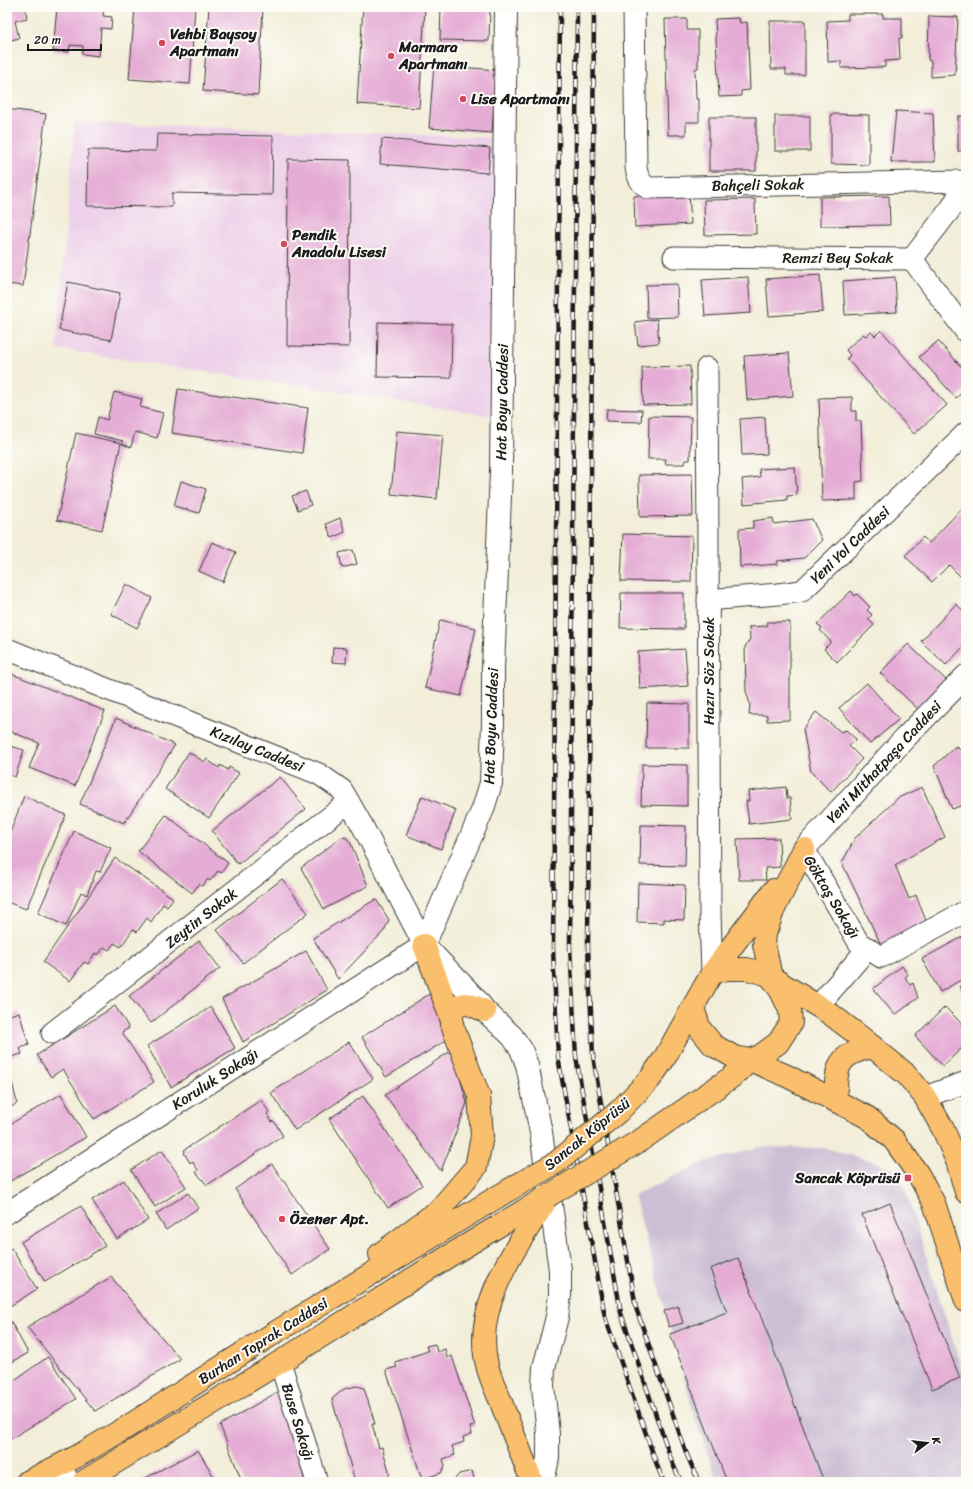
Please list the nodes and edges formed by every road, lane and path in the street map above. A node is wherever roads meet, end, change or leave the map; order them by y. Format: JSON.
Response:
{"nodes":[{"id":1,"x":506,"y":7,"type":"edge"},
{"id":2,"x":634,"y":7,"type":"edge"},
{"id":3,"x":674,"y":257,"type":"dead end"},
{"id":4,"x":912,"y":259,"type":"junction"},
{"id":5,"x":966,"y":332,"type":"edge"},
{"id":6,"x":707,"y":368,"type":"dead end"},
{"id":7,"x":966,"y":433,"type":"edge"},
{"id":8,"x":708,"y":600,"type":"junction"},
{"id":9,"x":7,"y":649,"type":"edge"},
{"id":10,"x":966,"y":676,"type":"edge"},
{"id":11,"x":349,"y":802,"type":"junction"},
{"id":12,"x":804,"y":850,"type":"junction"},
{"id":13,"x":966,"y":911,"type":"edge"},
{"id":14,"x":424,"y":945,"type":"junction"},
{"id":15,"x":868,"y":948,"type":"junction"},
{"id":16,"x":712,"y":973,"type":"junction"},
{"id":17,"x":771,"y":977,"type":"junction"},
{"id":18,"x":818,"y":1006,"type":"junction"},
{"id":19,"x":693,"y":1008,"type":"junction"},
{"id":20,"x":485,"y":1011,"type":"junction"},
{"id":21,"x":451,"y":1018,"type":"junction"},
{"id":22,"x":52,"y":1033,"type":"dead end"},
{"id":23,"x":873,"y":1047,"type":"junction"},
{"id":24,"x":750,"y":1060,"type":"junction"},
{"id":25,"x":966,"y":1082,"type":"edge"},
{"id":26,"x":925,"y":1096,"type":"junction"},
{"id":27,"x":836,"y":1101,"type":"junction"},
{"id":28,"x":966,"y":1192,"type":"edge"},
{"id":29,"x":548,"y":1196,"type":"junction"},
{"id":30,"x":497,"y":1197,"type":"joint"},
{"id":31,"x":7,"y":1214,"type":"edge"},
{"id":32,"x":966,"y":1301,"type":"edge"},
{"id":33,"x":276,"y":1332,"type":"junction"},
{"id":34,"x":280,"y":1362,"type":"junction"},
{"id":35,"x":64,"y":1473,"type":"edge"},
{"id":36,"x":27,"y":1482,"type":"edge"},
{"id":37,"x":83,"y":1482,"type":"edge"},
{"id":38,"x":317,"y":1482,"type":"edge"},
{"id":39,"x":532,"y":1482,"type":"edge"},
{"id":40,"x":542,"y":1482,"type":"edge"}],
"edges":[{"from":1,"to":14,"type":"street","name":"Hat Boyu Caddesi"},
{"from":2,"to":4,"type":"street","name":"Bahçeli Sokak"},
{"from":3,"to":4,"type":"street","name":"Remzi Bey Sokak"},
{"from":4,"to":5,"type":"street","name":"Remzi Bey Sokak"},
{"from":6,"to":8,"type":"street","name":"Hazır Söz Sokak"},
{"from":7,"to":8,"type":"street","name":"Yeni Yol Caddesi"},
{"from":8,"to":16,"type":"street","name":"Hazır Söz Sokak"},
{"from":9,"to":11,"type":"street","name":"Kızılay Caddesi"},
{"from":10,"to":12,"type":"street","name":"Yeni Mithatpaşa Caddesi"},
{"from":11,"to":14,"type":"street","name":"Kızılay Caddesi"},
{"from":11,"to":22,"type":"street","name":"Zeytin Sokak"},
{"from":12,"to":15,"type":"street","name":"Göktaş Sokağı"},
{"from":12,"to":16,"type":"main road","name":"Sancak Köprüsü"},
{"from":12,"to":17,"type":"main road"},
{"from":13,"to":15,"type":"street","name":"Göktaş Sokağı"},
{"from":14,"to":20,"type":"street"},
{"from":14,"to":21,"type":"main road"},
{"from":14,"to":31,"type":"street","name":"Koruluk Sokağı"},
{"from":15,"to":18,"type":"street"},
{"from":16,"to":17,"type":"main road"},
{"from":16,"to":19,"type":"main road","name":"Sancak Köprüsü"},
{"from":17,"to":18,"type":"main road"},
{"from":17,"to":24,"type":"main road"},
{"from":18,"to":23,"type":"main road"},
{"from":19,"to":24,"type":"main road"},
{"from":19,"to":30,"type":"main road","name":"Sancak Köprüsü","bridge":true},
{"from":20,"to":21,"type":"main road"},
{"from":20,"to":40,"type":"street"},
{"from":21,"to":33,"type":"main road"},
{"from":23,"to":26,"type":"main road"},
{"from":23,"to":27,"type":"main road"},
{"from":24,"to":27,"type":"main road"},
{"from":24,"to":29,"type":"main road","name":"Sancak Köprüsü","bridge":true},
{"from":25,"to":26,"type":"street"},
{"from":26,"to":28,"type":"main road"},
{"from":27,"to":32,"type":"main road"},
{"from":29,"to":34,"type":"main road","name":"Burhan Toprak Caddesi"},
{"from":29,"to":39,"type":"main road"},
{"from":30,"to":33,"type":"main road","name":"Burhan Toprak Caddesi"},
{"from":33,"to":35,"type":"main road","name":"Burhan Toprak Caddesi"},
{"from":34,"to":37,"type":"main road","name":"Burhan Toprak Caddesi"},
{"from":34,"to":38,"type":"street","name":"Buse Sokağı"},
{"from":35,"to":36,"type":"main road","name":"Burhan Toprak Caddesi"}]}
